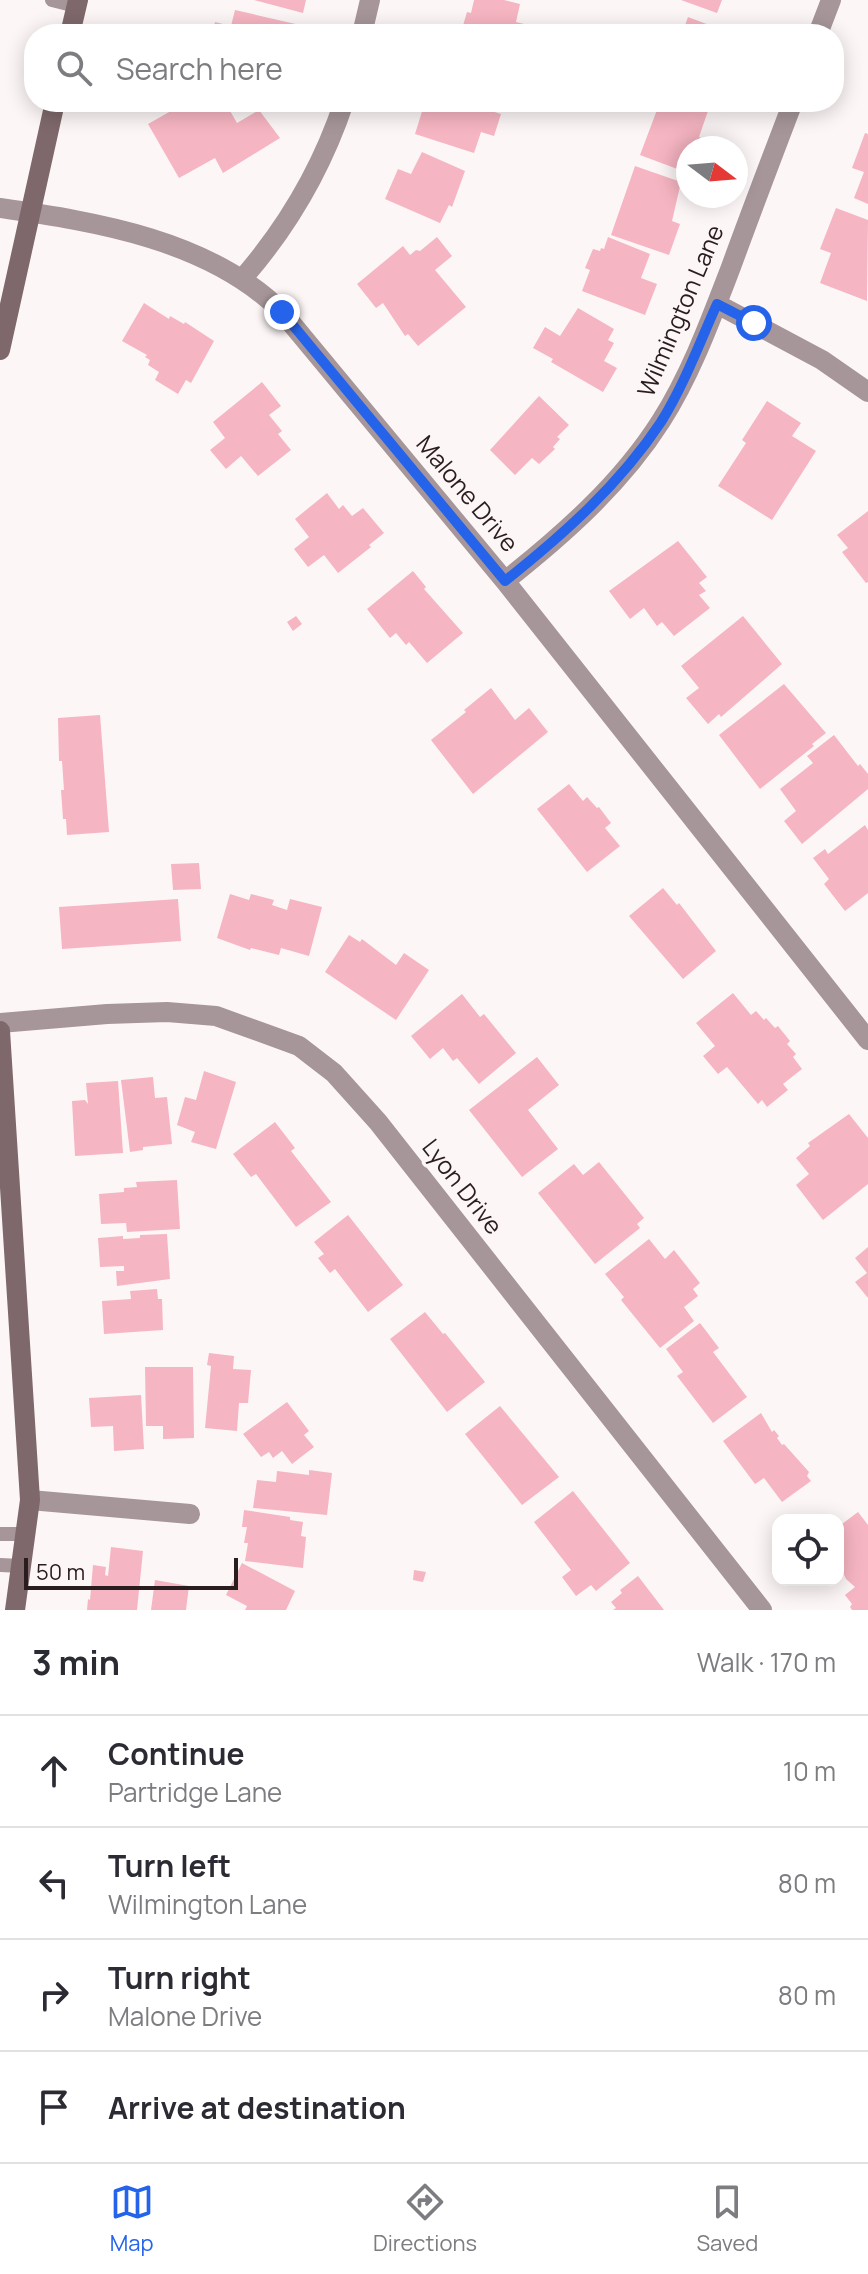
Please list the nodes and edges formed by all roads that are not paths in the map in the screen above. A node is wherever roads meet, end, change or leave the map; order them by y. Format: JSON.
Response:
{"nodes":[{"id":1,"x":52,"y":0,"type":"edge"},
{"id":2,"x":370,"y":0,"type":"edge"},
{"id":3,"x":831,"y":0,"type":"edge"},
{"id":4,"x":77,"y":3,"type":"edge"},
{"id":5,"x":72,"y":24,"type":"edge"},
{"id":6,"x":364,"y":24,"type":"edge"},
{"id":7,"x":822,"y":24,"type":"edge"},
{"id":8,"x":53,"y":112,"type":"edge"},
{"id":9,"x":341,"y":112,"type":"edge"},
{"id":10,"x":789,"y":112,"type":"edge"},
{"id":11,"x":0,"y":208,"type":"edge"},
{"id":12,"x":31,"y":213,"type":"junction"},
{"id":13,"x":243,"y":278,"type":"junction"},
{"id":14,"x":717,"y":304,"type":"junction"},
{"id":15,"x":0,"y":350,"type":"edge"},
{"id":16,"x":868,"y":392,"type":"edge"},
{"id":17,"x":505,"y":581,"type":"junction"},
{"id":18,"x":0,"y":1023,"type":"edge"},
{"id":19,"x":0,"y":1031,"type":"edge"},
{"id":20,"x":868,"y":1040,"type":"edge"},
{"id":21,"x":30,"y":1500,"type":"junction"},
{"id":22,"x":190,"y":1514,"type":"dead end"},
{"id":23,"x":0,"y":1534,"type":"edge"},
{"id":24,"x":26,"y":1534,"type":"junction"},
{"id":25,"x":0,"y":1565,"type":"edge"},
{"id":26,"x":22,"y":1566,"type":"junction"},
{"id":27,"x":15,"y":1610,"type":"edge"},
{"id":28,"x":762,"y":1610,"type":"edge"}],
"edges":[{"from":1,"to":4,"type":"lane"},
{"from":2,"to":6,"type":"street"},
{"from":3,"to":7,"type":"street"},
{"from":4,"to":5,"type":"street"},
{"from":8,"to":12,"type":"street"},
{"from":9,"to":13,"type":"street"},
{"from":10,"to":14,"type":"street","name":"Wilmington Lane"},
{"from":11,"to":12,"type":"street","name":"Malone Drive"},
{"from":12,"to":13,"type":"street","name":"Malone Drive"},
{"from":12,"to":15,"type":"street"},
{"from":13,"to":17,"type":"street","name":"Malone Drive"},
{"from":14,"to":16,"type":"street"},
{"from":14,"to":17,"type":"street","name":"Wilmington Lane"},
{"from":17,"to":20,"type":"street","name":"Malone Drive"},
{"from":18,"to":28,"type":"street","name":"Lyon Drive"},
{"from":19,"to":21,"type":"street"},
{"from":21,"to":22,"type":"street"},
{"from":21,"to":24,"type":"street"},
{"from":23,"to":24,"type":"lane"},
{"from":24,"to":26,"type":"street"},
{"from":25,"to":26,"type":"lane"},
{"from":26,"to":27,"type":"street"}]}
